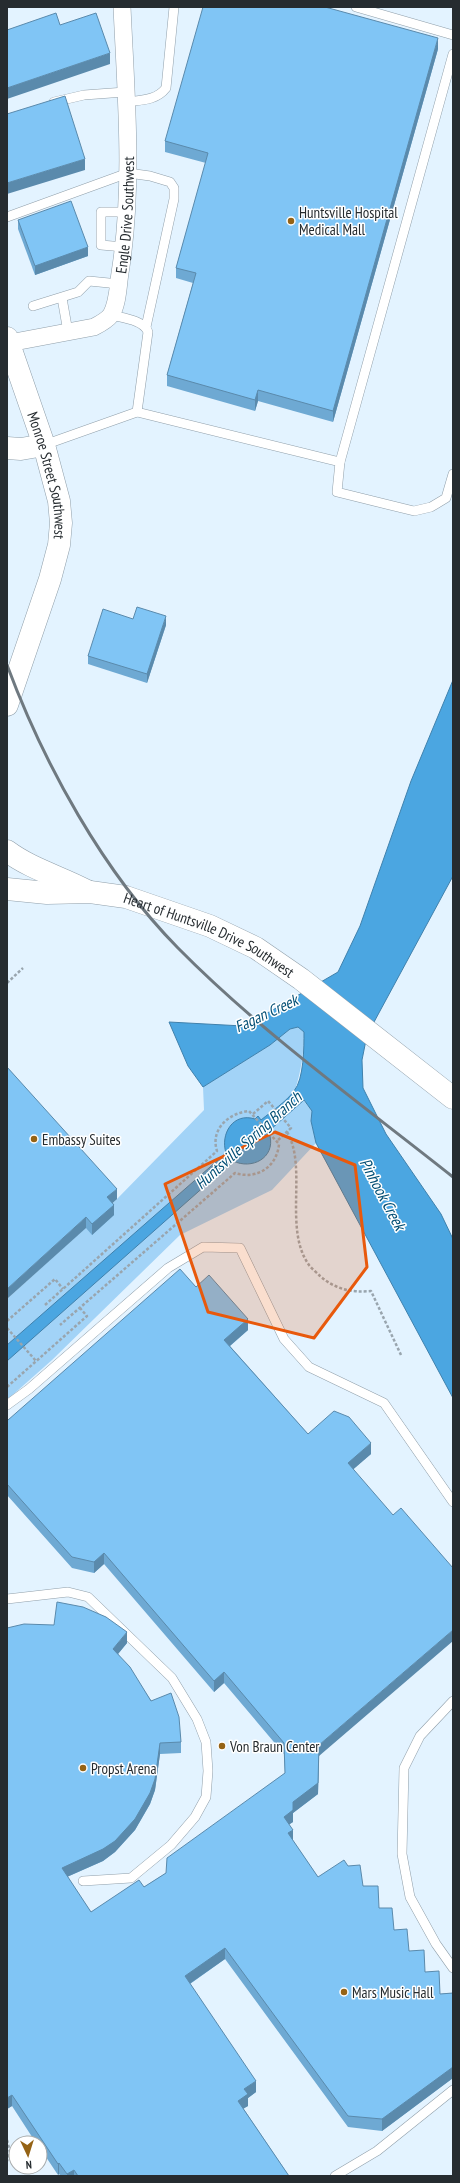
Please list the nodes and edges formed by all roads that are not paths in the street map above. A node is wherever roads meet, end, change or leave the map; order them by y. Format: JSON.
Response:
{"nodes":[{"id":1,"x":122,"y":7,"type":"edge"},
{"id":2,"x":174,"y":7,"type":"edge"},
{"id":3,"x":356,"y":7,"type":"edge"},
{"id":4,"x":453,"y":35,"type":"edge"},
{"id":5,"x":453,"y":54,"type":"edge"},
{"id":6,"x":126,"y":97,"type":"junction"},
{"id":7,"x":44,"y":105,"type":"edge"},
{"id":8,"x":128,"y":173,"type":"junction"},
{"id":9,"x":127,"y":212,"type":"junction"},
{"id":10,"x":7,"y":217,"type":"edge"},
{"id":11,"x":124,"y":247,"type":"junction"},
{"id":12,"x":119,"y":284,"type":"junction"},
{"id":13,"x":62,"y":298,"type":"junction"},
{"id":14,"x":33,"y":306,"type":"dead end"},
{"id":15,"x":111,"y":315,"type":"junction"},
{"id":16,"x":146,"y":327,"type":"junction"},
{"id":17,"x":68,"y":332,"type":"junction"},
{"id":18,"x":10,"y":352,"type":"edge"},
{"id":19,"x":137,"y":412,"type":"junction"},
{"id":20,"x":44,"y":445,"type":"junction"},
{"id":21,"x":7,"y":448,"type":"edge"},
{"id":22,"x":340,"y":462,"type":"junction"},
{"id":23,"x":453,"y":474,"type":"edge"},
{"id":24,"x":7,"y":705,"type":"edge"},
{"id":25,"x":7,"y":851,"type":"edge"},
{"id":26,"x":7,"y":889,"type":"edge"},
{"id":27,"x":90,"y":892,"type":"junction"},
{"id":28,"x":453,"y":1098,"type":"edge"},
{"id":29,"x":7,"y":1405,"type":"edge"},
{"id":30,"x":453,"y":1502,"type":"edge"},
{"id":31,"x":7,"y":1599,"type":"edge"},
{"id":32,"x":453,"y":1701,"type":"edge"},
{"id":33,"x":83,"y":1881,"type":"dead end"},
{"id":34,"x":453,"y":1968,"type":"edge"},
{"id":35,"x":453,"y":2090,"type":"edge"},
{"id":36,"x":335,"y":2176,"type":"edge"}],
"edges":[{"from":1,"to":6,"type":"street","name":"Engle Drive Southwest"},
{"from":2,"to":6,"type":"lane"},
{"from":3,"to":4,"type":"lane"},
{"from":5,"to":22,"type":"lane"},
{"from":6,"to":7,"type":"lane"},
{"from":6,"to":8,"type":"street","name":"Engle Drive Southwest"},
{"from":8,"to":9,"type":"street","name":"Engle Drive Southwest"},
{"from":8,"to":10,"type":"lane"},
{"from":8,"to":16,"type":"lane"},
{"from":9,"to":11,"type":"street","name":"Engle Drive Southwest"},
{"from":9,"to":11,"type":"lane"},
{"from":11,"to":12,"type":"street","name":"Engle Drive Southwest"},
{"from":12,"to":13,"type":"lane"},
{"from":12,"to":15,"type":"street","name":"Engle Drive Southwest"},
{"from":13,"to":14,"type":"lane"},
{"from":13,"to":17,"type":"lane"},
{"from":15,"to":16,"type":"lane"},
{"from":15,"to":17,"type":"street"},
{"from":16,"to":19,"type":"lane"},
{"from":17,"to":18,"type":"street"},
{"from":18,"to":20,"type":"street","name":"Monroe Street Southwest"},
{"from":19,"to":20,"type":"lane"},
{"from":19,"to":22,"type":"lane"},
{"from":20,"to":21,"type":"street"},
{"from":20,"to":24,"type":"street","name":"Monroe Street Southwest"},
{"from":22,"to":23,"type":"lane"},
{"from":25,"to":27,"type":"street","name":"Heart of Huntsville Drive Southwest"},
{"from":26,"to":27,"type":"street","name":"Heart of Huntsville Drive Southwest"},
{"from":27,"to":28,"type":"street","name":"Heart of Huntsville Drive Southwest"},
{"from":29,"to":30,"type":"lane"},
{"from":31,"to":33,"type":"lane"},
{"from":32,"to":34,"type":"lane"},
{"from":35,"to":36,"type":"lane"}]}
